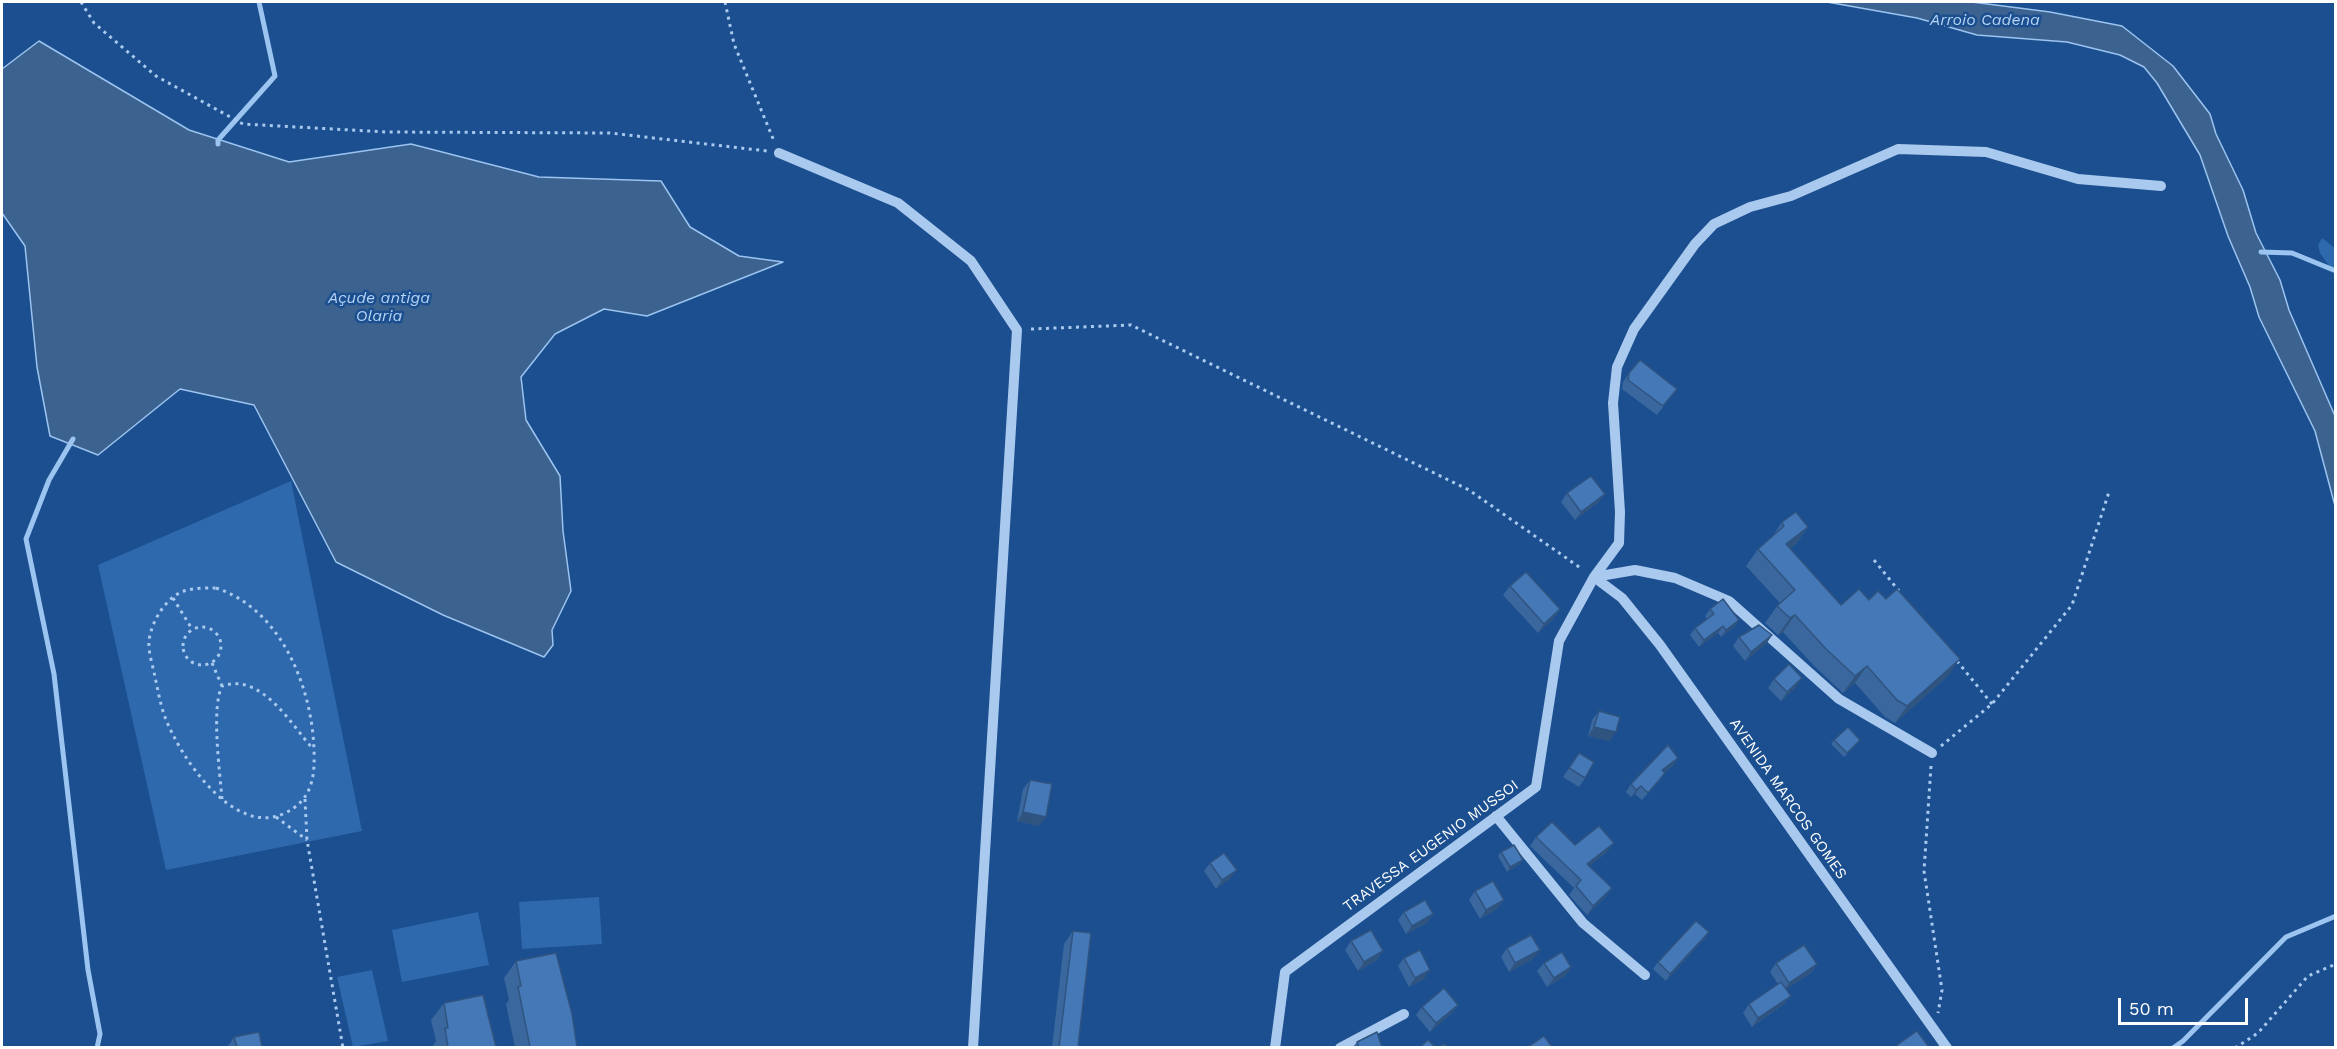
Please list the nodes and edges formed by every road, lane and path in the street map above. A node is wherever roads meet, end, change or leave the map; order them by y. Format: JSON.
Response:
{"nodes":[{"id":1,"x":81,"y":2,"type":"edge"},
{"id":2,"x":725,"y":2,"type":"edge"},
{"id":3,"x":779,"y":153,"type":"junction"},
{"id":4,"x":2161,"y":186,"type":"dead end"},
{"id":5,"x":1017,"y":330,"type":"junction"},
{"id":6,"x":2109,"y":492,"type":"dead end"},
{"id":7,"x":1874,"y":560,"type":"dead end"},
{"id":8,"x":1594,"y":578,"type":"junction"},
{"id":9,"x":1903,"y":596,"type":"edge"},
{"id":10,"x":173,"y":598,"type":"junction"},
{"id":11,"x":192,"y":629,"type":"junction"},
{"id":12,"x":1955,"y":659,"type":"edge"},
{"id":13,"x":212,"y":663,"type":"junction"},
{"id":14,"x":222,"y":686,"type":"junction"},
{"id":15,"x":1992,"y":704,"type":"junction"},
{"id":16,"x":314,"y":750,"type":"junction"},
{"id":17,"x":1932,"y":753,"type":"junction"},
{"id":18,"x":305,"y":799,"type":"junction"},
{"id":19,"x":222,"y":800,"type":"junction"},
{"id":20,"x":1496,"y":816,"type":"junction"},
{"id":21,"x":276,"y":817,"type":"junction"},
{"id":22,"x":307,"y":840,"type":"junction"},
{"id":23,"x":2336,"y":964,"type":"edge"},
{"id":24,"x":1645,"y":975,"type":"dead end"},
{"id":25,"x":1404,"y":1014,"type":"dead end"},
{"id":26,"x":1935,"y":1032,"type":"junction"},
{"id":27,"x":343,"y":1047,"type":"edge"},
{"id":28,"x":973,"y":1047,"type":"edge"},
{"id":29,"x":1275,"y":1047,"type":"edge"},
{"id":30,"x":1340,"y":1047,"type":"edge"},
{"id":31,"x":1947,"y":1047,"type":"edge"},
{"id":32,"x":2235,"y":1047,"type":"edge"}],
"edges":[{"from":1,"to":3,"type":"path"},
{"from":2,"to":3,"type":"path"},
{"from":3,"to":5,"type":"street"},
{"from":4,"to":8,"type":"street","name":"TRAVESSA EUGENIO MUSSOI"},
{"from":5,"to":8,"type":"path"},
{"from":5,"to":28,"type":"street"},
{"from":6,"to":15,"type":"path"},
{"from":7,"to":9,"type":"path"},
{"from":8,"to":17,"type":"street"},
{"from":8,"to":20,"type":"street","name":"TRAVESSA EUGENIO MUSSOI"},
{"from":8,"to":26,"type":"street","name":"AVENIDA MARCOS GOMES"},
{"from":10,"to":11,"type":"path"},
{"from":10,"to":16,"type":"path"},
{"from":10,"to":19,"type":"path"},
{"from":11,"to":13,"type":"path"},
{"from":11,"to":13,"type":"path"},
{"from":12,"to":15,"type":"path"},
{"from":13,"to":14,"type":"path"},
{"from":14,"to":16,"type":"path"},
{"from":14,"to":19,"type":"path"},
{"from":15,"to":17,"type":"path"},
{"from":16,"to":18,"type":"path"},
{"from":17,"to":26,"type":"path"},
{"from":18,"to":21,"type":"path"},
{"from":18,"to":22,"type":"path"},
{"from":19,"to":21,"type":"path"},
{"from":20,"to":24,"type":"street"},
{"from":20,"to":29,"type":"street","name":"TRAVESSA EUGENIO MUSSOI"},
{"from":21,"to":22,"type":"path"},
{"from":22,"to":27,"type":"path"},
{"from":23,"to":32,"type":"path"},
{"from":25,"to":30,"type":"street"},
{"from":26,"to":31,"type":"street","name":"AVENIDA MARCOS GOMES"}]}
